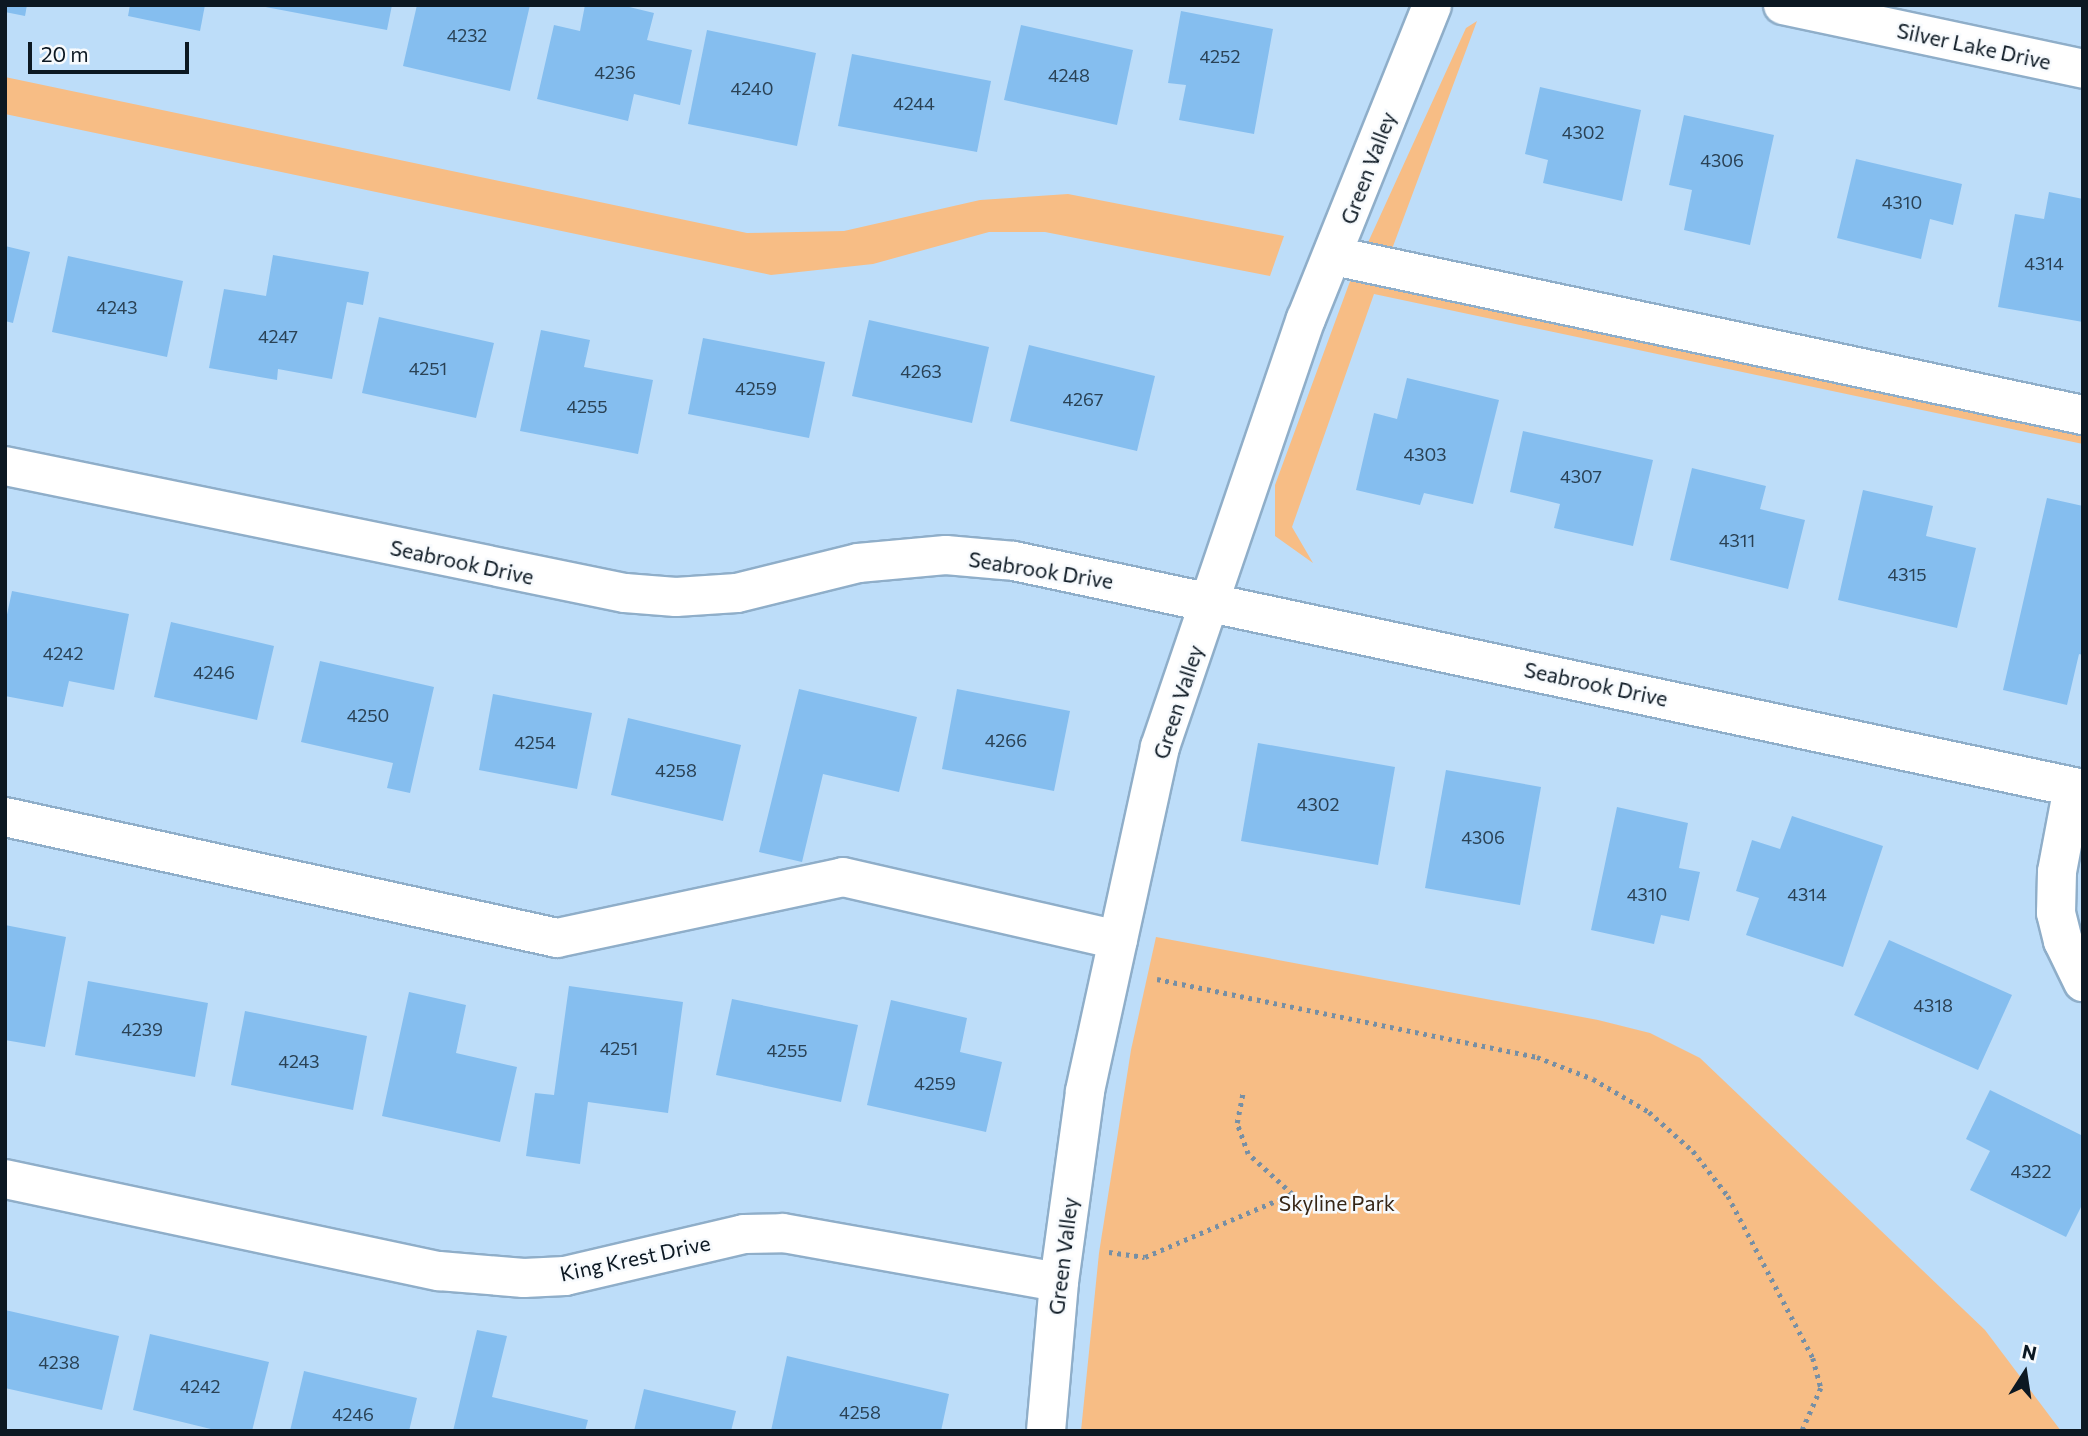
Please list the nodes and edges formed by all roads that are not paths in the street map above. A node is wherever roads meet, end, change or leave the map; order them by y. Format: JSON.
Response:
{"nodes":[{"id":1,"x":1432,"y":5,"type":"edge"},
{"id":2,"x":1783,"y":5,"type":"edge"},
{"id":3,"x":2083,"y":69,"type":"edge"},
{"id":4,"x":1334,"y":256,"type":"junction"},
{"id":5,"x":2083,"y":415,"type":"edge"},
{"id":6,"x":5,"y":466,"type":"edge"},
{"id":7,"x":1212,"y":601,"type":"junction"},
{"id":8,"x":2078,"y":788,"type":"edge"},
{"id":9,"x":5,"y":817,"type":"edge"},
{"id":10,"x":1115,"y":955,"type":"junction"},
{"id":11,"x":2083,"y":982,"type":"edge"},
{"id":12,"x":5,"y":1179,"type":"edge"},
{"id":13,"x":1061,"y":1264,"type":"junction"},
{"id":14,"x":1046,"y":1431,"type":"edge"}],
"edges":[{"from":1,"to":4,"type":"street","name":"Green Valley"},
{"from":2,"to":3,"type":"street","name":"Silver Lake Drive"},
{"from":4,"to":5,"type":"street"},
{"from":4,"to":7,"type":"street","name":"Green Valley"},
{"from":6,"to":7,"type":"street","name":"Seabrook Drive"},
{"from":7,"to":8,"type":"street","name":"Seabrook Drive"},
{"from":7,"to":10,"type":"street","name":"Green Valley"},
{"from":8,"to":11,"type":"street","name":"Seabrook Drive"},
{"from":9,"to":10,"type":"street"},
{"from":10,"to":13,"type":"street","name":"Green Valley"},
{"from":12,"to":13,"type":"street","name":"King Krest Drive"},
{"from":13,"to":14,"type":"street","name":"Green Valley"}]}
